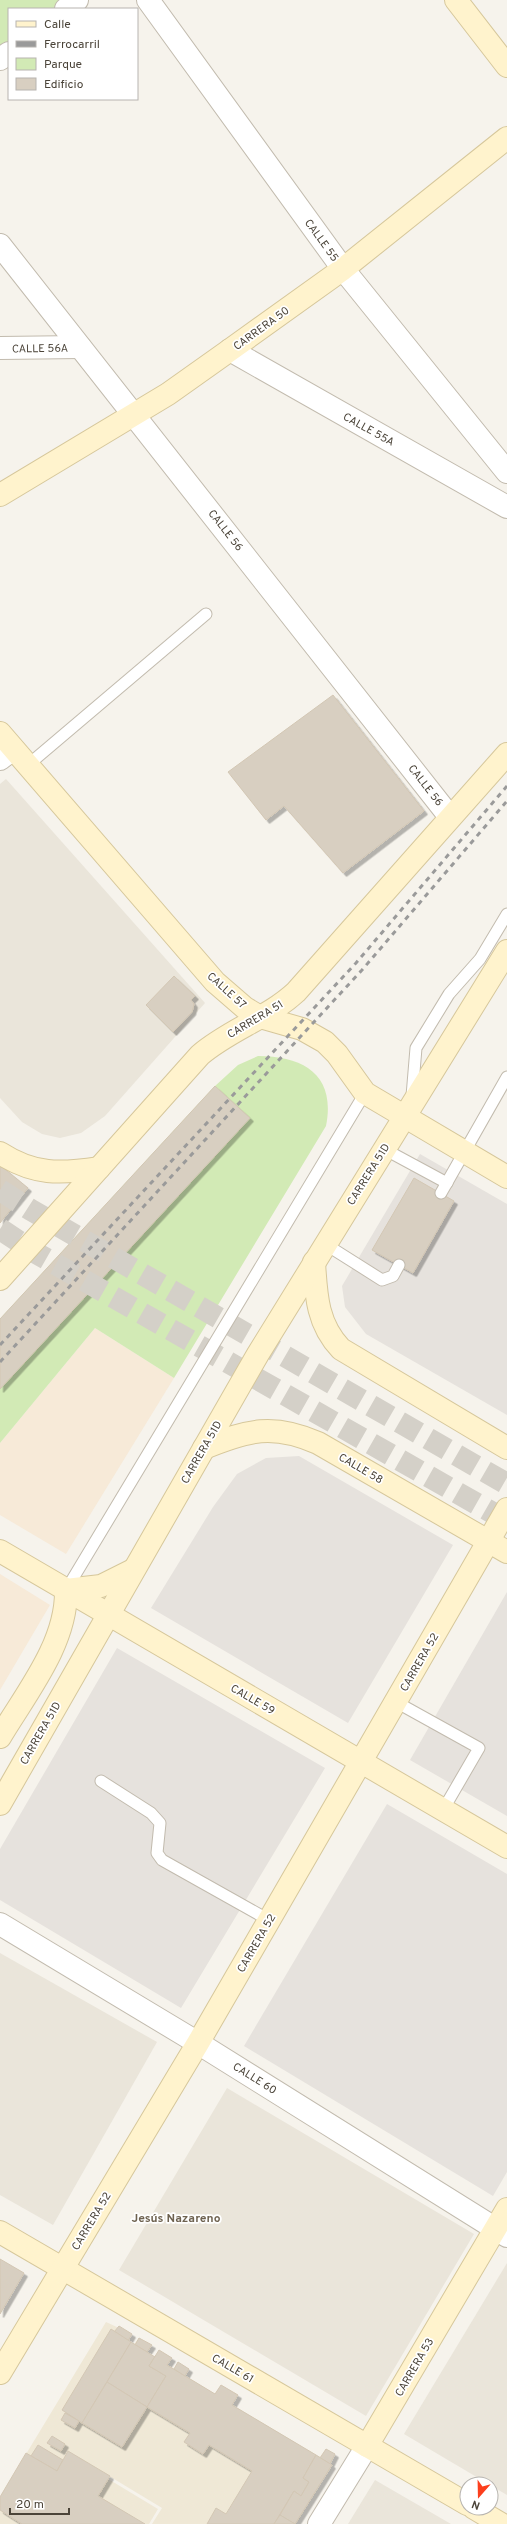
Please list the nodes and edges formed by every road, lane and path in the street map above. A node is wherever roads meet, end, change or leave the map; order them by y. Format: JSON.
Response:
{"nodes":[{"id":1,"x":77,"y":0,"type":"edge"},
{"id":2,"x":148,"y":0,"type":"edge"},
{"id":3,"x":456,"y":0,"type":"edge"},
{"id":4,"x":67,"y":8,"type":"edge"},
{"id":5,"x":8,"y":54,"type":"edge"},
{"id":6,"x":0,"y":60,"type":"edge"},
{"id":7,"x":507,"y":66,"type":"edge"},
{"id":8,"x":507,"y":138,"type":"edge"},
{"id":9,"x":0,"y":246,"type":"edge"},
{"id":10,"x":343,"y":269,"type":"junction"},
{"id":11,"x":80,"y":347,"type":"junction"},
{"id":12,"x":0,"y":348,"type":"edge"},
{"id":13,"x":230,"y":350,"type":"junction"},
{"id":14,"x":134,"y":413,"type":"junction"},
{"id":15,"x":507,"y":472,"type":"edge"},
{"id":16,"x":0,"y":495,"type":"edge"},
{"id":17,"x":507,"y":507,"type":"edge"},
{"id":18,"x":206,"y":614,"type":"dead end"},
{"id":19,"x":4,"y":747,"type":"edge"},
{"id":20,"x":507,"y":754,"type":"edge"},
{"id":21,"x":28,"y":765,"type":"junction"},
{"id":22,"x":450,"y":817,"type":"junction"},
{"id":23,"x":507,"y":914,"type":"edge"},
{"id":24,"x":507,"y":951,"type":"edge"},
{"id":25,"x":260,"y":1017,"type":"junction"},
{"id":26,"x":507,"y":1078,"type":"edge"},
{"id":27,"x":365,"y":1093,"type":"junction"},
{"id":28,"x":407,"y":1111,"type":"junction"},
{"id":29,"x":384,"y":1149,"type":"junction"},
{"id":30,"x":465,"y":1152,"type":"junction"},
{"id":31,"x":0,"y":1153,"type":"edge"},
{"id":32,"x":99,"y":1168,"type":"junction"},
{"id":33,"x":507,"y":1177,"type":"edge"},
{"id":34,"x":447,"y":1183,"type":"junction"},
{"id":35,"x":441,"y":1193,"type":"dead end"},
{"id":36,"x":320,"y":1253,"type":"junction"},
{"id":37,"x":399,"y":1265,"type":"dead end"},
{"id":38,"x":0,"y":1279,"type":"edge"},
{"id":39,"x":204,"y":1448,"type":"junction"},
{"id":40,"x":507,"y":1448,"type":"edge"},
{"id":41,"x":507,"y":1509,"type":"edge"},
{"id":42,"x":488,"y":1541,"type":"junction"},
{"id":43,"x":0,"y":1551,"type":"edge"},
{"id":44,"x":507,"y":1552,"type":"edge"},
{"id":45,"x":133,"y":1570,"type":"junction"},
{"id":46,"x":66,"y":1590,"type":"junction"},
{"id":47,"x":108,"y":1615,"type":"junction"},
{"id":48,"x":396,"y":1702,"type":"junction"},
{"id":49,"x":0,"y":1737,"type":"edge"},
{"id":50,"x":361,"y":1762,"type":"junction"},
{"id":51,"x":101,"y":1781,"type":"dead end"},
{"id":52,"x":0,"y":1804,"type":"edge"},
{"id":53,"x":443,"y":1810,"type":"junction"},
{"id":54,"x":507,"y":1847,"type":"edge"},
{"id":55,"x":269,"y":1920,"type":"junction"},
{"id":56,"x":0,"y":1924,"type":"edge"},
{"id":57,"x":198,"y":2043,"type":"junction"},
{"id":58,"x":507,"y":2209,"type":"edge"},
{"id":59,"x":0,"y":2232,"type":"edge"},
{"id":60,"x":501,"y":2233,"type":"edge"},
{"id":61,"x":63,"y":2269,"type":"junction"},
{"id":62,"x":0,"y":2373,"type":"edge"},
{"id":63,"x":367,"y":2446,"type":"junction"},
{"id":64,"x":459,"y":2499,"type":"edge"},
{"id":65,"x":488,"y":2516,"type":"edge"},
{"id":66,"x":319,"y":2524,"type":"edge"},
{"id":67,"x":501,"y":2524,"type":"edge"}],
"edges":[{"from":1,"to":4,"type":"street"},
{"from":2,"to":10,"type":"street","name":"CALLE 55"},
{"from":3,"to":7,"type":"main road"},
{"from":5,"to":6,"type":"street"},
{"from":8,"to":10,"type":"main road","name":"CARRERA 50"},
{"from":9,"to":11,"type":"street","name":"CALLE 56"},
{"from":10,"to":13,"type":"main road","name":"CARRERA 50"},
{"from":10,"to":15,"type":"street","name":"CALLE 55"},
{"from":11,"to":12,"type":"street","name":"CALLE 56A"},
{"from":11,"to":14,"type":"street","name":"CALLE 56"},
{"from":13,"to":14,"type":"main road","name":"CARRERA 50"},
{"from":13,"to":17,"type":"street","name":"CALLE 55A"},
{"from":14,"to":16,"type":"main road","name":"CARRERA 50"},
{"from":14,"to":22,"type":"street","name":"CALLE 56"},
{"from":18,"to":21,"type":"lane"},
{"from":19,"to":21,"type":"main road","name":"CALLE 57"},
{"from":20,"to":22,"type":"main road","name":"CARRERA 51"},
{"from":21,"to":25,"type":"main road","name":"CALLE 57"},
{"from":22,"to":25,"type":"main road","name":"CARRERA 51"},
{"from":23,"to":28,"type":"lane","name":"CARRERA 51D"},
{"from":24,"to":28,"type":"main road","name":"CARRERA 51D"},
{"from":25,"to":27,"type":"main road","name":"CALLE 57"},
{"from":25,"to":32,"type":"main road","name":"CARRERA 51"},
{"from":26,"to":30,"type":"lane"},
{"from":27,"to":28,"type":"main road","name":"CALLE 57"},
{"from":27,"to":46,"type":"lane"},
{"from":28,"to":29,"type":"main road","name":"CARRERA 51D"},
{"from":28,"to":30,"type":"main road","name":"CALLE 57"},
{"from":29,"to":34,"type":"lane"},
{"from":29,"to":36,"type":"main road","name":"CARRERA 51D"},
{"from":30,"to":33,"type":"main road","name":"CALLE 57"},
{"from":30,"to":34,"type":"lane"},
{"from":31,"to":32,"type":"main road"},
{"from":32,"to":38,"type":"main road","name":"CARRERA 51"},
{"from":34,"to":35,"type":"lane"},
{"from":36,"to":37,"type":"lane"},
{"from":36,"to":39,"type":"main road","name":"CARRERA 51D"},
{"from":36,"to":40,"type":"main road"},
{"from":39,"to":42,"type":"main road","name":"CALLE 58"},
{"from":39,"to":45,"type":"main road","name":"CARRERA 51D"},
{"from":41,"to":42,"type":"main road","name":"CARRERA 52"},
{"from":42,"to":44,"type":"main road","name":"CALLE 58"},
{"from":42,"to":48,"type":"main road","name":"CARRERA 52"},
{"from":43,"to":46,"type":"main road","name":"CALLE 59"},
{"from":45,"to":46,"type":"main road"},
{"from":45,"to":47,"type":"main road","name":"CARRERA 51D"},
{"from":46,"to":47,"type":"main road","name":"CALLE 59"},
{"from":46,"to":49,"type":"main road"},
{"from":47,"to":50,"type":"main road","name":"CALLE 59"},
{"from":47,"to":52,"type":"main road","name":"CARRERA 51D"},
{"from":48,"to":50,"type":"main road","name":"CARRERA 52"},
{"from":48,"to":53,"type":"lane"},
{"from":50,"to":53,"type":"main road","name":"CALLE 59"},
{"from":50,"to":55,"type":"main road","name":"CARRERA 52"},
{"from":51,"to":55,"type":"lane"},
{"from":53,"to":54,"type":"main road","name":"CALLE 59"},
{"from":55,"to":57,"type":"main road","name":"CARRERA 52"},
{"from":56,"to":57,"type":"street","name":"CALLE 60"},
{"from":57,"to":60,"type":"street","name":"CALLE 60"},
{"from":57,"to":61,"type":"main road","name":"CARRERA 52"},
{"from":58,"to":60,"type":"main road","name":"CARRERA 53"},
{"from":59,"to":61,"type":"main road","name":"CALLE 61"},
{"from":60,"to":63,"type":"main road","name":"CARRERA 53"},
{"from":61,"to":62,"type":"main road","name":"CARRERA 52"},
{"from":61,"to":63,"type":"main road","name":"CALLE 61"},
{"from":63,"to":64,"type":"main road","name":"CALLE 61"},
{"from":63,"to":66,"type":"street","name":"CARRERA 53"},
{"from":65,"to":67,"type":"main road"}]}
